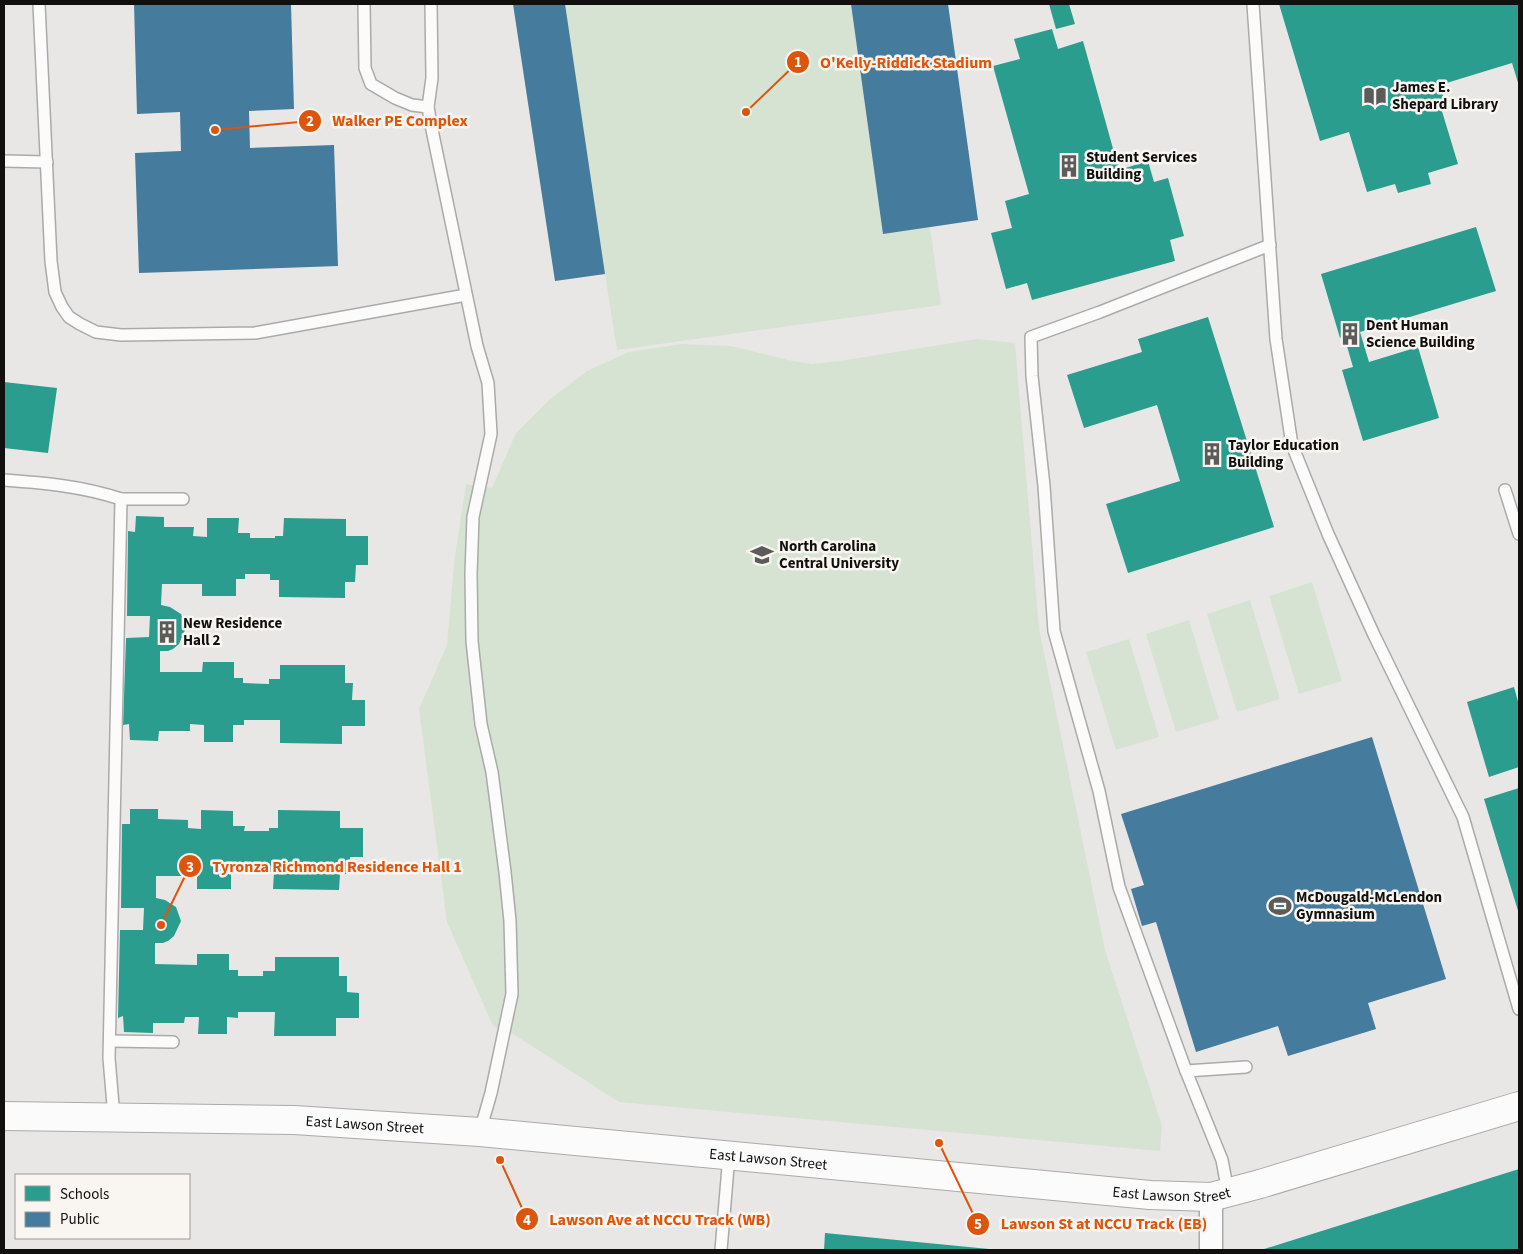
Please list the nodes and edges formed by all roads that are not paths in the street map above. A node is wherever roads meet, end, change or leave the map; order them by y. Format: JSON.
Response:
{"nodes":[{"id":1,"x":39,"y":4,"type":"edge"},
{"id":2,"x":364,"y":4,"type":"edge"},
{"id":3,"x":431,"y":4,"type":"edge"},
{"id":4,"x":1252,"y":4,"type":"edge"},
{"id":5,"x":428,"y":106,"type":"junction"},
{"id":6,"x":4,"y":161,"type":"edge"},
{"id":7,"x":46,"y":162,"type":"junction"},
{"id":8,"x":1270,"y":245,"type":"junction"},
{"id":9,"x":466,"y":295,"type":"junction"},
{"id":10,"x":4,"y":480,"type":"edge"},
{"id":11,"x":1505,"y":490,"type":"dead end"},
{"id":12,"x":121,"y":499,"type":"junction"},
{"id":13,"x":183,"y":499,"type":"dead end"},
{"id":14,"x":1519,"y":534,"type":"edge"},
{"id":15,"x":1519,"y":1009,"type":"edge"},
{"id":16,"x":110,"y":1041,"type":"junction"},
{"id":17,"x":174,"y":1042,"type":"dead end"},
{"id":18,"x":1246,"y":1067,"type":"dead end"},
{"id":19,"x":1186,"y":1071,"type":"junction"},
{"id":20,"x":1519,"y":1106,"type":"edge"},
{"id":21,"x":4,"y":1116,"type":"edge"},
{"id":22,"x":114,"y":1117,"type":"junction"},
{"id":23,"x":480,"y":1132,"type":"junction"},
{"id":24,"x":729,"y":1155,"type":"junction"},
{"id":25,"x":1220,"y":1194,"type":"junction"},
{"id":26,"x":721,"y":1250,"type":"edge"},
{"id":27,"x":1211,"y":1250,"type":"edge"}],
"edges":[{"from":1,"to":7,"type":"lane"},
{"from":2,"to":5,"type":"lane"},
{"from":3,"to":5,"type":"lane"},
{"from":4,"to":8,"type":"lane"},
{"from":5,"to":9,"type":"lane"},
{"from":6,"to":7,"type":"lane"},
{"from":7,"to":9,"type":"lane"},
{"from":8,"to":15,"type":"lane"},
{"from":8,"to":19,"type":"lane"},
{"from":9,"to":23,"type":"lane"},
{"from":10,"to":12,"type":"lane"},
{"from":11,"to":14,"type":"lane"},
{"from":12,"to":13,"type":"lane"},
{"from":12,"to":16,"type":"lane"},
{"from":16,"to":17,"type":"lane"},
{"from":16,"to":22,"type":"lane"},
{"from":18,"to":19,"type":"lane"},
{"from":19,"to":25,"type":"lane"},
{"from":20,"to":25,"type":"street","name":"East Lawson Street"},
{"from":21,"to":22,"type":"street","name":"East Lawson Street"},
{"from":22,"to":23,"type":"street","name":"East Lawson Street"},
{"from":23,"to":24,"type":"street","name":"East Lawson Street"},
{"from":24,"to":25,"type":"street","name":"East Lawson Street"},
{"from":24,"to":26,"type":"lane"},
{"from":25,"to":27,"type":"street"}]}
